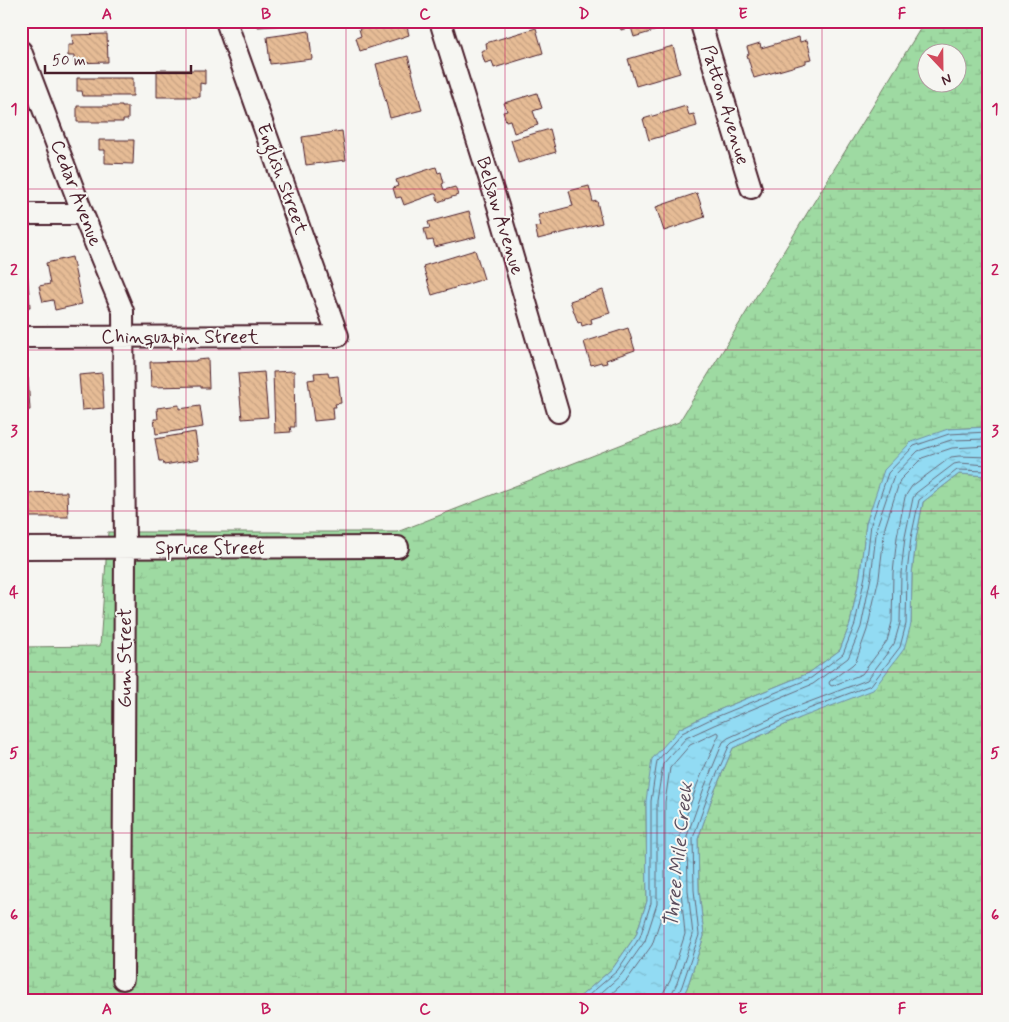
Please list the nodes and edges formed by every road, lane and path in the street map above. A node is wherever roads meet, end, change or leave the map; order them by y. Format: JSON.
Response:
{"nodes":[{"id":1,"x":226,"y":21,"type":"edge"},
{"id":2,"x":440,"y":21,"type":"edge"},
{"id":3,"x":700,"y":21,"type":"edge"},
{"id":4,"x":21,"y":51,"type":"edge"},
{"id":5,"x":751,"y":188,"type":"dead end"},
{"id":6,"x":21,"y":214,"type":"edge"},
{"id":7,"x":84,"y":214,"type":"junction"},
{"id":8,"x":338,"y":336,"type":"joint"},
{"id":9,"x":21,"y":337,"type":"edge"},
{"id":10,"x":123,"y":337,"type":"junction"},
{"id":11,"x":558,"y":412,"type":"dead end"},
{"id":12,"x":398,"y":547,"type":"dead end"},
{"id":13,"x":21,"y":548,"type":"edge"},
{"id":14,"x":125,"y":548,"type":"junction"},
{"id":15,"x":123,"y":979,"type":"dead end"}],
"edges":[{"from":1,"to":8,"type":"street","name":"English Street"},
{"from":2,"to":11,"type":"street","name":"Belsaw Avenue"},
{"from":3,"to":5,"type":"street","name":"Patton Avenue"},
{"from":4,"to":7,"type":"street","name":"Cedar Avenue"},
{"from":6,"to":7,"type":"street"},
{"from":7,"to":10,"type":"street","name":"Cedar Avenue"},
{"from":8,"to":10,"type":"street","name":"Chinquapin Street"},
{"from":9,"to":10,"type":"street","name":"Chinquapin Street"},
{"from":10,"to":14,"type":"street","name":"Gum Street"},
{"from":12,"to":14,"type":"street","name":"Spruce Street"},
{"from":13,"to":14,"type":"street","name":"Spruce Street"},
{"from":14,"to":15,"type":"street","name":"Gum Street"}]}
